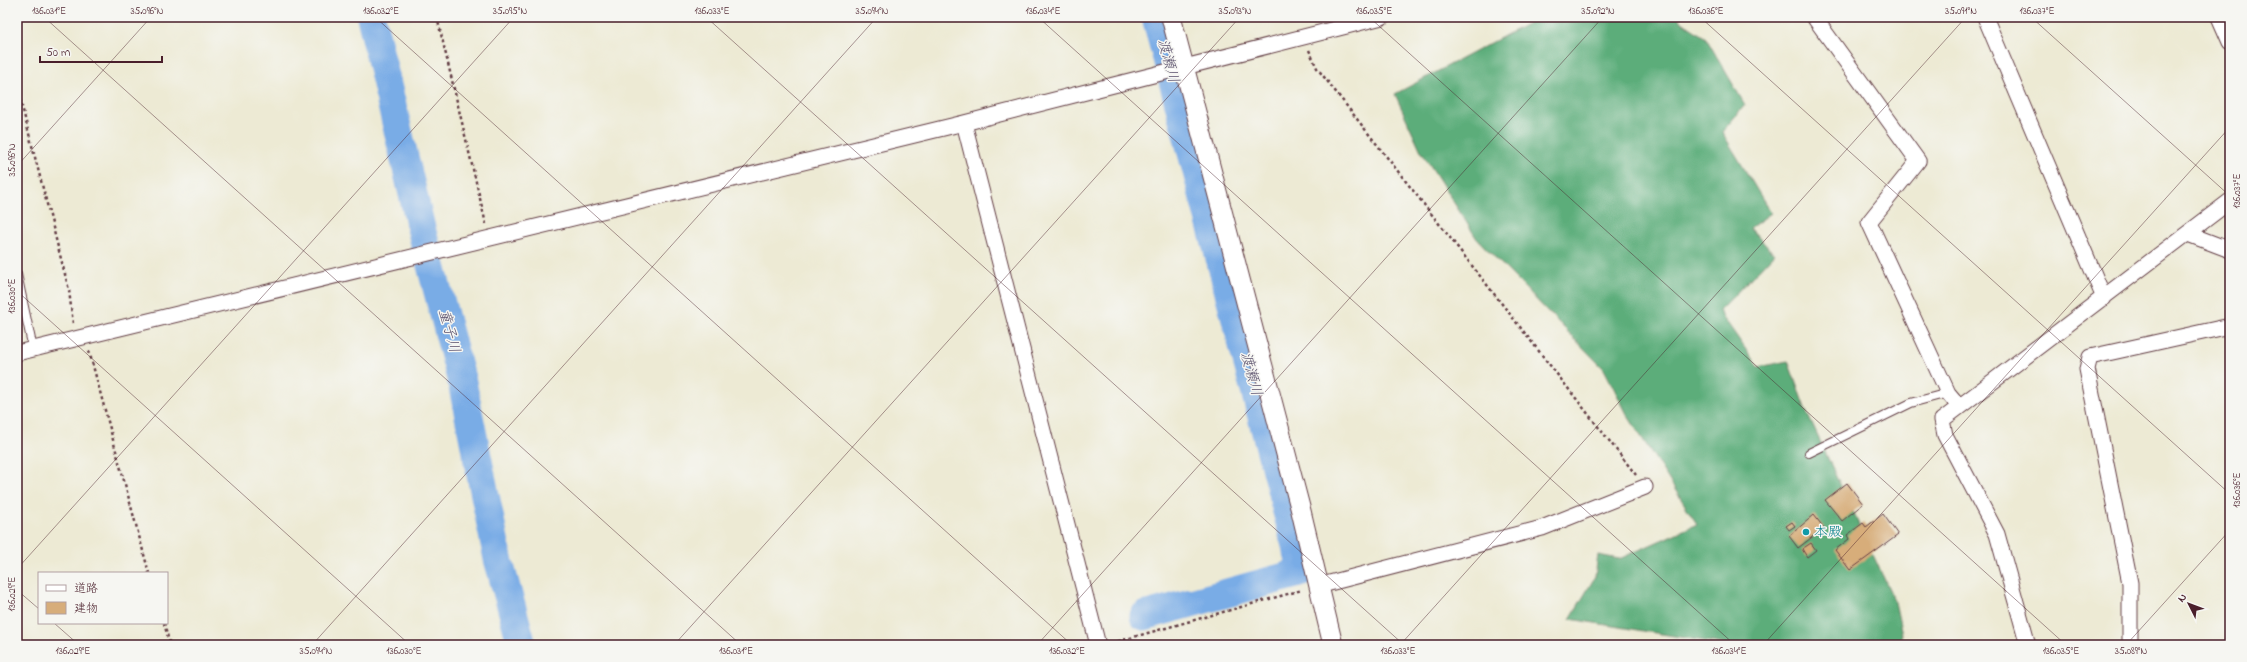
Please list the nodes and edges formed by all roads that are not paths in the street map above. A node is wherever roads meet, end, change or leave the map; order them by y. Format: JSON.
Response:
{"nodes":[{"id":1,"x":1171,"y":17,"type":"edge"},
{"id":2,"x":1382,"y":17,"type":"edge"},
{"id":3,"x":1814,"y":17,"type":"edge"},
{"id":4,"x":1984,"y":17,"type":"edge"},
{"id":5,"x":2219,"y":17,"type":"edge"},
{"id":6,"x":2230,"y":42,"type":"edge"},
{"id":7,"x":1184,"y":67,"type":"junction"},
{"id":8,"x":964,"y":123,"type":"junction"},
{"id":9,"x":2230,"y":201,"type":"edge"},
{"id":10,"x":2188,"y":234,"type":"junction"},
{"id":11,"x":2230,"y":250,"type":"edge"},
{"id":12,"x":17,"y":274,"type":"edge"},
{"id":13,"x":2104,"y":298,"type":"junction"},
{"id":14,"x":2230,"y":326,"type":"edge"},
{"id":15,"x":33,"y":349,"type":"junction"},
{"id":16,"x":17,"y":353,"type":"edge"},
{"id":17,"x":1948,"y":393,"type":"junction"},
{"id":18,"x":1959,"y":406,"type":"junction"},
{"id":19,"x":1809,"y":453,"type":"dead end"},
{"id":20,"x":1645,"y":487,"type":"road end"},
{"id":21,"x":1318,"y":586,"type":"junction"},
{"id":22,"x":1098,"y":645,"type":"edge"},
{"id":23,"x":1333,"y":645,"type":"edge"},
{"id":24,"x":2028,"y":645,"type":"edge"},
{"id":25,"x":2130,"y":645,"type":"edge"}],
"edges":[{"from":1,"to":7,"type":"street"},
{"from":2,"to":7,"type":"street"},
{"from":3,"to":17,"type":"street"},
{"from":4,"to":13,"type":"street"},
{"from":5,"to":6,"type":"street"},
{"from":7,"to":8,"type":"street"},
{"from":7,"to":21,"type":"street"},
{"from":8,"to":15,"type":"street"},
{"from":8,"to":22,"type":"street"},
{"from":9,"to":10,"type":"street"},
{"from":10,"to":11,"type":"street"},
{"from":10,"to":13,"type":"street"},
{"from":12,"to":15,"type":"lane"},
{"from":13,"to":18,"type":"street"},
{"from":14,"to":25,"type":"street"},
{"from":15,"to":16,"type":"street"},
{"from":17,"to":18,"type":"street"},
{"from":17,"to":19,"type":"lane"},
{"from":18,"to":24,"type":"street"},
{"from":20,"to":21,"type":"street"},
{"from":21,"to":23,"type":"street"}]}
